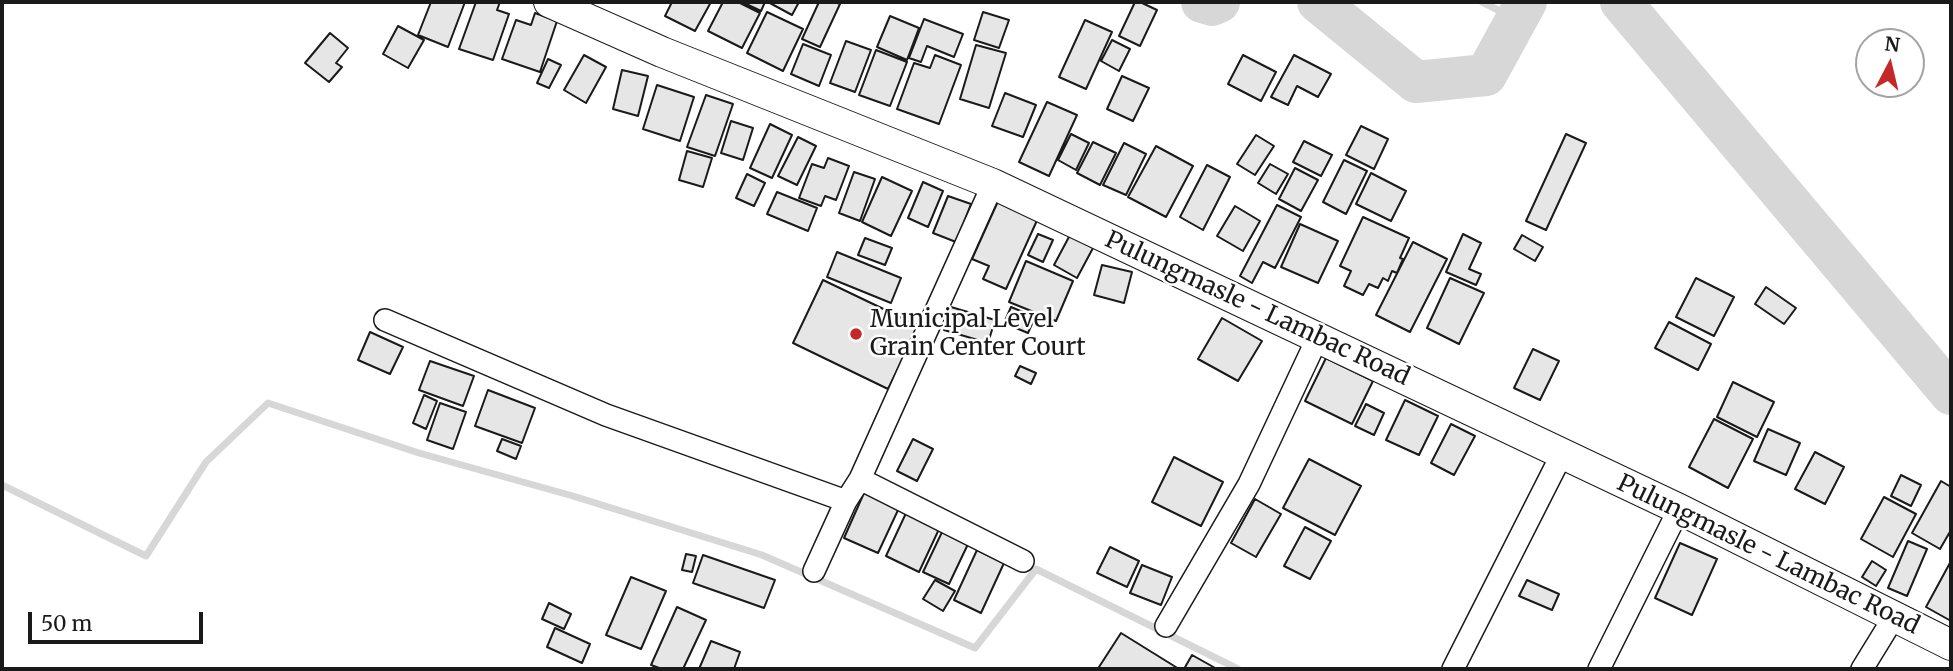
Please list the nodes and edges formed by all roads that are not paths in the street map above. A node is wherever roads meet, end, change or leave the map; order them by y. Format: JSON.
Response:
{"nodes":[{"id":1,"x":550,"y":2,"type":"edge"},
{"id":2,"x":993,"y":184,"type":"junction"},
{"id":3,"x":385,"y":320,"type":"dead end"},
{"id":4,"x":1318,"y":337,"type":"junction"},
{"id":5,"x":1562,"y":454,"type":"junction"},
{"id":6,"x":860,"y":479,"type":"junction"},
{"id":7,"x":846,"y":501,"type":"junction"},
{"id":8,"x":1679,"y":509,"type":"junction"},
{"id":9,"x":1023,"y":561,"type":"dead end"},
{"id":10,"x":814,"y":571,"type":"dead end"},
{"id":11,"x":1894,"y":617,"type":"junction"},
{"id":12,"x":1166,"y":626,"type":"dead end"},
{"id":13,"x":1951,"y":645,"type":"edge"},
{"id":14,"x":1453,"y":669,"type":"edge"},
{"id":15,"x":1598,"y":669,"type":"edge"},
{"id":16,"x":1862,"y":669,"type":"edge"}],
"edges":[{"from":1,"to":2,"type":"street","name":"Pulungmasle - Lambac Road"},
{"from":2,"to":4,"type":"street","name":"Pulungmasle - Lambac Road"},
{"from":2,"to":6,"type":"street"},
{"from":3,"to":7,"type":"street"},
{"from":4,"to":5,"type":"street","name":"Pulungmasle - Lambac Road"},
{"from":4,"to":12,"type":"street"},
{"from":5,"to":8,"type":"street","name":"Pulungmasle - Lambac Road"},
{"from":5,"to":14,"type":"street"},
{"from":6,"to":7,"type":"street"},
{"from":6,"to":9,"type":"street"},
{"from":7,"to":10,"type":"street"},
{"from":8,"to":11,"type":"street","name":"Pulungmasle - Lambac Road"},
{"from":8,"to":15,"type":"street"},
{"from":11,"to":13,"type":"street","name":"Pulungmasle - Lambac Road"},
{"from":11,"to":16,"type":"street"}]}
